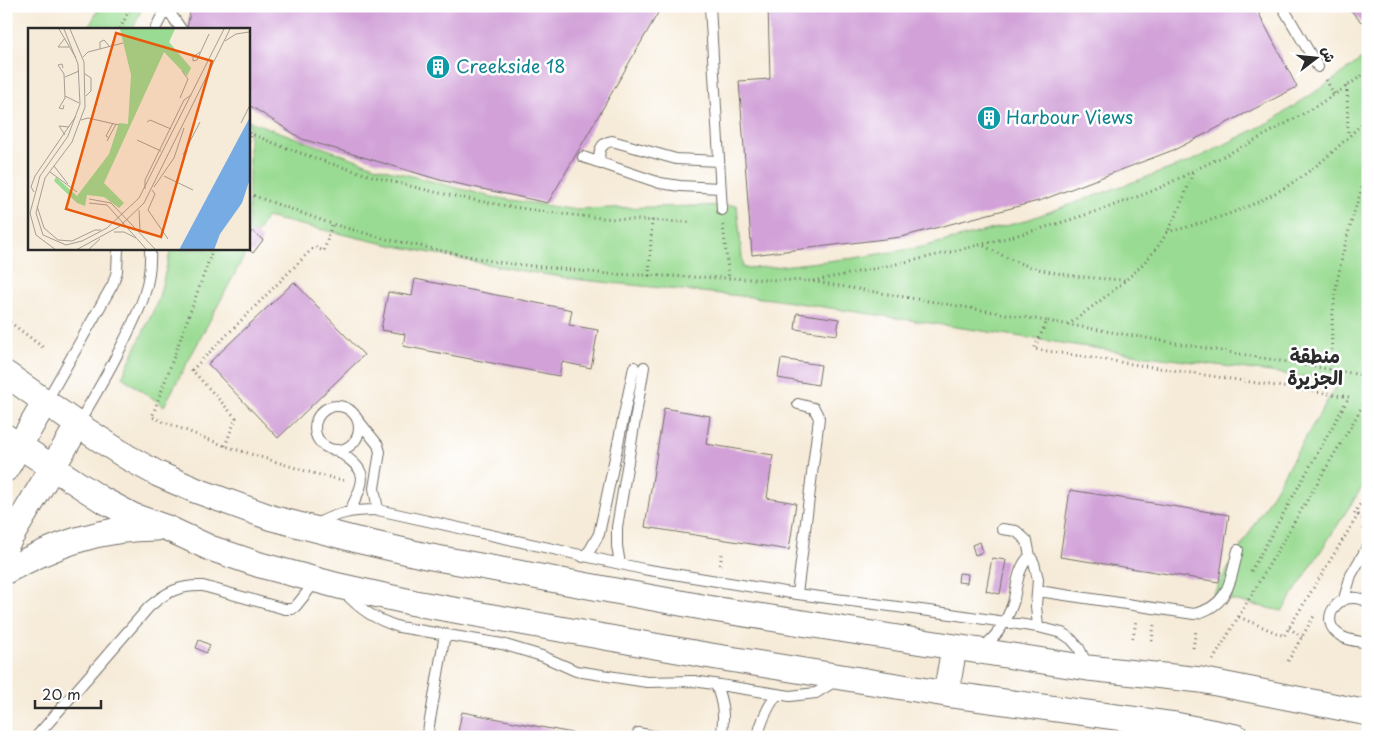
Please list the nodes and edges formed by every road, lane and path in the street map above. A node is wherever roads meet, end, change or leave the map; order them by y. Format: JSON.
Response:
{"nodes":[{"id":1,"x":132,"y":6,"type":"edge"},
{"id":2,"x":167,"y":6,"type":"edge"},
{"id":3,"x":710,"y":6,"type":"edge"},
{"id":4,"x":1282,"y":6,"type":"edge"},
{"id":5,"x":121,"y":28,"type":"edge"},
{"id":6,"x":156,"y":28,"type":"edge"},
{"id":7,"x":180,"y":28,"type":"edge"},
{"id":8,"x":1318,"y":67,"type":"dead end"},
{"id":9,"x":1368,"y":71,"type":"edge"},
{"id":10,"x":1347,"y":86,"type":"junction"},
{"id":11,"x":1368,"y":118,"type":"edge"},
{"id":12,"x":250,"y":134,"type":"edge"},
{"id":13,"x":1348,"y":137,"type":"junction"},
{"id":14,"x":583,"y":157,"type":"dead end"},
{"id":15,"x":719,"y":161,"type":"junction"},
{"id":16,"x":601,"y":164,"type":"junction"},
{"id":17,"x":1368,"y":170,"type":"edge"},
{"id":18,"x":1193,"y":171,"type":"junction"},
{"id":19,"x":720,"y":188,"type":"junction"},
{"id":20,"x":250,"y":194,"type":"edge"},
{"id":21,"x":722,"y":210,"type":"joint"},
{"id":22,"x":652,"y":220,"type":"junction"},
{"id":23,"x":689,"y":222,"type":"dead end"},
{"id":24,"x":332,"y":224,"type":"junction"},
{"id":25,"x":1167,"y":232,"type":"junction"},
{"id":26,"x":983,"y":245,"type":"junction"},
{"id":27,"x":118,"y":250,"type":"edge"},
{"id":28,"x":150,"y":250,"type":"edge"},
{"id":29,"x":213,"y":250,"type":"edge"},
{"id":30,"x":649,"y":276,"type":"junction"},
{"id":31,"x":729,"y":279,"type":"junction"},
{"id":32,"x":1125,"y":280,"type":"junction"},
{"id":33,"x":810,"y":282,"type":"junction"},
{"id":34,"x":6,"y":319,"type":"edge"},
{"id":35,"x":1047,"y":321,"type":"junction"},
{"id":36,"x":1068,"y":325,"type":"junction"},
{"id":37,"x":45,"y":349,"type":"dead end"},
{"id":38,"x":1332,"y":370,"type":"junction"},
{"id":39,"x":6,"y":374,"type":"edge"},
{"id":40,"x":1368,"y":376,"type":"edge"},
{"id":41,"x":1368,"y":397,"type":"edge"},
{"id":42,"x":45,"y":402,"type":"junction"},
{"id":43,"x":798,"y":404,"type":"dead end"},
{"id":44,"x":358,"y":420,"type":"junction"},
{"id":45,"x":78,"y":425,"type":"junction"},
{"id":46,"x":13,"y":442,"type":"edge"},
{"id":47,"x":225,"y":446,"type":"junction"},
{"id":48,"x":336,"y":450,"type":"junction"},
{"id":49,"x":6,"y":469,"type":"edge"},
{"id":50,"x":53,"y":469,"type":"junction"},
{"id":51,"x":361,"y":473,"type":"junction"},
{"id":52,"x":375,"y":475,"type":"junction"},
{"id":53,"x":361,"y":485,"type":"junction"},
{"id":54,"x":1368,"y":492,"type":"edge"},
{"id":55,"x":378,"y":510,"type":"junction"},
{"id":56,"x":350,"y":511,"type":"junction"},
{"id":57,"x":166,"y":528,"type":"junction"},
{"id":58,"x":310,"y":528,"type":"junction"},
{"id":59,"x":1002,"y":529,"type":"dead end"},
{"id":60,"x":6,"y":545,"type":"edge"},
{"id":61,"x":1368,"y":546,"type":"edge"},
{"id":62,"x":1238,"y":550,"type":"dead end"},
{"id":63,"x":583,"y":556,"type":"junction"},
{"id":64,"x":1030,"y":556,"type":"junction"},
{"id":65,"x":620,"y":564,"type":"junction"},
{"id":66,"x":6,"y":571,"type":"edge"},
{"id":67,"x":1247,"y":578,"type":"dead end"},
{"id":68,"x":328,"y":583,"type":"junction"},
{"id":69,"x":1038,"y":591,"type":"junction"},
{"id":70,"x":797,"y":594,"type":"junction"},
{"id":71,"x":1344,"y":599,"type":"junction"},
{"id":72,"x":1368,"y":602,"type":"edge"},
{"id":73,"x":1239,"y":617,"type":"junction"},
{"id":74,"x":1136,"y":618,"type":"dead end"},
{"id":75,"x":1154,"y":621,"type":"dead end"},
{"id":76,"x":1004,"y":623,"type":"junction"},
{"id":77,"x":1038,"y":627,"type":"junction"},
{"id":78,"x":1197,"y":627,"type":"dead end"},
{"id":79,"x":1289,"y":628,"type":"junction"},
{"id":80,"x":445,"y":634,"type":"junction"},
{"id":81,"x":1302,"y":637,"type":"dead end"},
{"id":82,"x":1133,"y":638,"type":"dead end"},
{"id":83,"x":1152,"y":641,"type":"dead end"},
{"id":84,"x":1368,"y":643,"type":"edge"},
{"id":85,"x":1193,"y":648,"type":"dead end"},
{"id":86,"x":965,"y":650,"type":"junction"},
{"id":87,"x":1088,"y":668,"type":"junction"},
{"id":88,"x":840,"y":677,"type":"junction"},
{"id":89,"x":1201,"y":680,"type":"junction"},
{"id":90,"x":716,"y":686,"type":"junction"},
{"id":91,"x":777,"y":694,"type":"junction"},
{"id":92,"x":946,"y":694,"type":"junction"},
{"id":93,"x":1368,"y":713,"type":"edge"},
{"id":94,"x":638,"y":733,"type":"dead end"},
{"id":95,"x":36,"y":737,"type":"edge"},
{"id":96,"x":426,"y":737,"type":"edge"},
{"id":97,"x":659,"y":737,"type":"edge"},
{"id":98,"x":721,"y":737,"type":"edge"},
{"id":99,"x":758,"y":737,"type":"edge"},
{"id":100,"x":1236,"y":737,"type":"edge"}],
"edges":[{"from":1,"to":5,"type":"path"},
{"from":2,"to":6,"type":"lane"},
{"from":2,"to":7,"type":"lane"},
{"from":3,"to":15,"type":"lane"},
{"from":4,"to":8,"type":"lane"},
{"from":9,"to":10,"type":"path"},
{"from":10,"to":13,"type":"path"},
{"from":10,"to":18,"type":"path"},
{"from":11,"to":13,"type":"path"},
{"from":12,"to":22,"type":"path"},
{"from":13,"to":25,"type":"path"},
{"from":14,"to":16,"type":"lane"},
{"from":15,"to":16,"type":"lane"},
{"from":15,"to":19,"type":"lane"},
{"from":16,"to":19,"type":"lane"},
{"from":17,"to":38,"type":"path"},
{"from":18,"to":25,"type":"path"},
{"from":18,"to":26,"type":"path"},
{"from":19,"to":21,"type":"lane"},
{"from":20,"to":24,"type":"path"},
{"from":21,"to":31,"type":"path"},
{"from":22,"to":23,"type":"path"},
{"from":22,"to":30,"type":"path"},
{"from":24,"to":30,"type":"path"},
{"from":24,"to":47,"type":"path"},
{"from":25,"to":32,"type":"path"},
{"from":26,"to":32,"type":"path"},
{"from":26,"to":33,"type":"path"},
{"from":27,"to":42,"type":"lane"},
{"from":28,"to":45,"type":"lane"},
{"from":29,"to":47,"type":"path"},
{"from":30,"to":31,"type":"path"},
{"from":31,"to":33,"type":"path"},
{"from":32,"to":36,"type":"path"},
{"from":33,"to":35,"type":"path"},
{"from":34,"to":37,"type":"path"},
{"from":35,"to":36,"type":"path"},
{"from":35,"to":67,"type":"path"},
{"from":36,"to":38,"type":"path"},
{"from":38,"to":40,"type":"path"},
{"from":39,"to":42,"type":"street"},
{"from":41,"to":73,"type":"path"},
{"from":42,"to":45,"type":"street"},
{"from":42,"to":46,"type":"street"},
{"from":43,"to":70,"type":"lane"},
{"from":44,"to":48,"type":"lane"},
{"from":44,"to":48,"type":"lane"},
{"from":44,"to":52,"type":"lane"},
{"from":45,"to":50,"type":"street"},
{"from":45,"to":58,"type":"street"},
{"from":46,"to":49,"type":"street"},
{"from":46,"to":50,"type":"street"},
{"from":47,"to":53,"type":"path"},
{"from":48,"to":51,"type":"lane"},
{"from":50,"to":57,"type":"street"},
{"from":50,"to":60,"type":"street"},
{"from":51,"to":52,"type":"lane"},
{"from":51,"to":53,"type":"lane"},
{"from":52,"to":55,"type":"lane"},
{"from":53,"to":56,"type":"lane"},
{"from":54,"to":79,"type":"path"},
{"from":55,"to":56,"type":"lane"},
{"from":55,"to":63,"type":"lane"},
{"from":56,"to":58,"type":"lane"},
{"from":57,"to":66,"type":"street"},
{"from":57,"to":68,"type":"street"},
{"from":58,"to":86,"type":"street"},
{"from":59,"to":64,"type":"lane"},
{"from":61,"to":71,"type":"lane"},
{"from":62,"to":69,"type":"lane"},
{"from":63,"to":65,"type":"lane"},
{"from":63,"to":65,"type":"lane"},
{"from":64,"to":69,"type":"lane"},
{"from":64,"to":76,"type":"lane"},
{"from":65,"to":70,"type":"lane"},
{"from":68,"to":80,"type":"lane"},
{"from":68,"to":88,"type":"street"},
{"from":68,"to":95,"type":"lane"},
{"from":69,"to":77,"type":"lane"},
{"from":70,"to":76,"type":"lane"},
{"from":71,"to":72,"type":"lane"},
{"from":71,"to":84,"type":"lane"},
{"from":73,"to":79,"type":"path"},
{"from":73,"to":89,"type":"path"},
{"from":74,"to":82,"type":"path"},
{"from":75,"to":83,"type":"path"},
{"from":76,"to":77,"type":"lane"},
{"from":76,"to":86,"type":"lane"},
{"from":77,"to":87,"type":"lane"},
{"from":78,"to":85,"type":"path"},
{"from":79,"to":81,"type":"path"},
{"from":80,"to":90,"type":"lane"},
{"from":80,"to":96,"type":"lane"},
{"from":86,"to":87,"type":"street"},
{"from":86,"to":92,"type":"street"},
{"from":87,"to":89,"type":"street"},
{"from":88,"to":91,"type":"lane"},
{"from":88,"to":92,"type":"street"},
{"from":89,"to":93,"type":"street"},
{"from":90,"to":91,"type":"lane"},
{"from":90,"to":98,"type":"lane"},
{"from":91,"to":99,"type":"lane"},
{"from":92,"to":100,"type":"street"},
{"from":94,"to":97,"type":"lane"}]}
